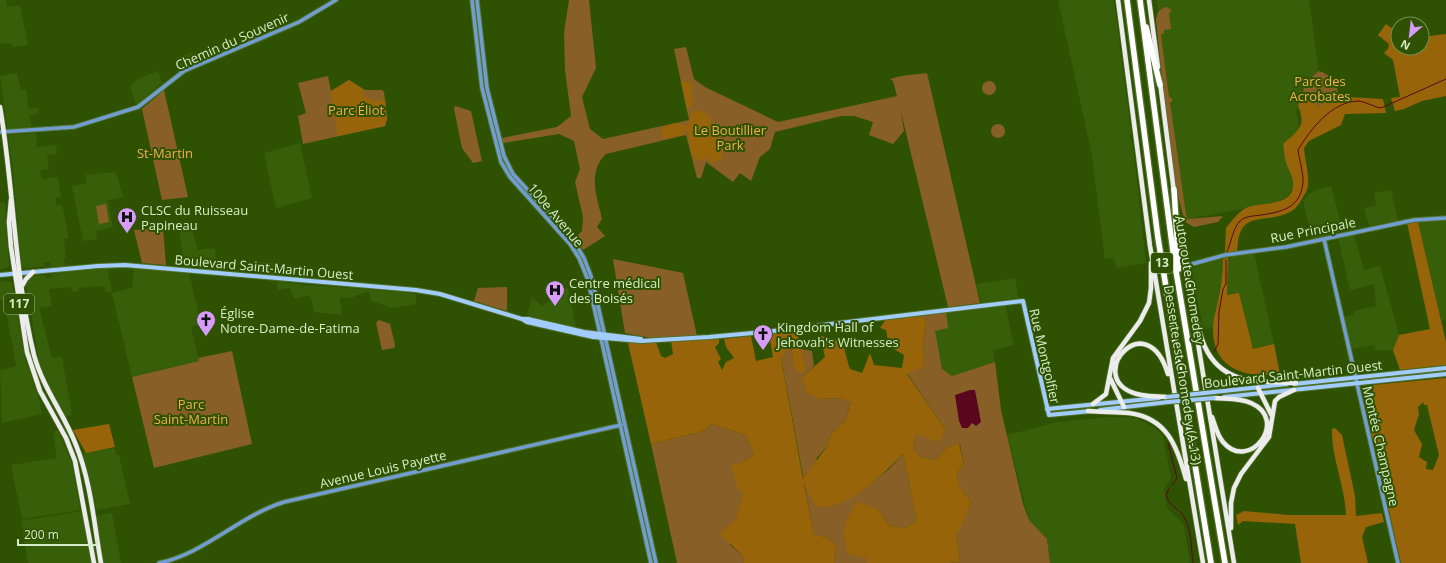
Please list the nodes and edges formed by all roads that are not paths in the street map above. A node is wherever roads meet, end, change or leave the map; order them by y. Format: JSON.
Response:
{"nodes":[{"id":1,"x":336,"y":0,"type":"edge"},
{"id":2,"x":472,"y":0,"type":"edge"},
{"id":3,"x":477,"y":0,"type":"edge"},
{"id":4,"x":1118,"y":0,"type":"edge"},
{"id":5,"x":1127,"y":0,"type":"edge"},
{"id":6,"x":1140,"y":0,"type":"edge"},
{"id":7,"x":1149,"y":0,"type":"edge"},
{"id":8,"x":1141,"y":10,"type":"junction"},
{"id":9,"x":1160,"y":85,"type":"junction"},
{"id":10,"x":0,"y":107,"type":"edge"},
{"id":11,"x":2,"y":132,"type":"edge"},
{"id":12,"x":1174,"y":190,"type":"junction"},
{"id":13,"x":1446,"y":218,"type":"edge"},
{"id":14,"x":1324,"y":239,"type":"junction"},
{"id":15,"x":1150,"y":246,"type":"junction"},
{"id":16,"x":1185,"y":266,"type":"junction"},
{"id":17,"x":33,"y":272,"type":"junction"},
{"id":18,"x":17,"y":274,"type":"junction"},
{"id":19,"x":0,"y":275,"type":"edge"},
{"id":20,"x":22,"y":286,"type":"junction"},
{"id":21,"x":1190,"y":297,"type":"junction"},
{"id":22,"x":1181,"y":299,"type":"junction"},
{"id":23,"x":1023,"y":301,"type":"joint"},
{"id":24,"x":602,"y":336,"type":"junction"},
{"id":25,"x":1446,"y":368,"type":"edge"},
{"id":26,"x":1446,"y":374,"type":"edge"},
{"id":27,"x":1109,"y":376,"type":"junction"},
{"id":28,"x":1356,"y":377,"type":"junction"},
{"id":29,"x":1296,"y":383,"type":"junction"},
{"id":30,"x":1357,"y":383,"type":"junction"},
{"id":31,"x":1258,"y":388,"type":"junction"},
{"id":32,"x":1294,"y":390,"type":"junction"},
{"id":33,"x":1174,"y":393,"type":"junction"},
{"id":34,"x":1261,"y":393,"type":"junction"},
{"id":35,"x":1214,"y":398,"type":"junction"},
{"id":36,"x":1168,"y":400,"type":"junction"},
{"id":37,"x":1121,"y":402,"type":"junction"},
{"id":38,"x":1207,"y":402,"type":"junction"},
{"id":39,"x":1093,"y":404,"type":"junction"},
{"id":40,"x":1124,"y":407,"type":"junction"},
{"id":41,"x":1047,"y":408,"type":"junction"},
{"id":42,"x":1088,"y":411,"type":"junction"},
{"id":43,"x":1049,"y":415,"type":"joint"},
{"id":44,"x":1272,"y":416,"type":"junction"},
{"id":45,"x":622,"y":425,"type":"junction"},
{"id":46,"x":1194,"y":512,"type":"junction"},
{"id":47,"x":1231,"y":544,"type":"junction"},
{"id":48,"x":94,"y":563,"type":"edge"},
{"id":49,"x":101,"y":563,"type":"edge"},
{"id":50,"x":159,"y":563,"type":"edge"},
{"id":51,"x":651,"y":563,"type":"edge"},
{"id":52,"x":656,"y":563,"type":"edge"},
{"id":53,"x":1203,"y":563,"type":"edge"},
{"id":54,"x":1211,"y":563,"type":"edge"},
{"id":55,"x":1225,"y":563,"type":"edge"},
{"id":56,"x":1234,"y":563,"type":"edge"},
{"id":57,"x":1398,"y":563,"type":"edge"}],
"edges":[{"from":1,"to":11,"type":"street","name":"Chemin du Souvenir"},
{"from":2,"to":24,"type":"street","name":"100e Avenue"},
{"from":3,"to":24,"type":"street","name":"100e Avenue"},
{"from":4,"to":15,"type":"main road","name":"Desserte est Chomedey (A-13)"},
{"from":5,"to":54,"type":"highway","name":"Autoroute Chomedey","number":"13"},
{"from":6,"to":8,"type":"highway","name":"Autoroute Chomedey","number":"13"},
{"from":7,"to":9,"type":"main road"},
{"from":8,"to":9,"type":"highway"},
{"from":8,"to":22,"type":"highway","name":"Autoroute Chomedey","number":"13"},
{"from":9,"to":12,"type":"main road"},
{"from":10,"to":11,"type":"main road","number":"117"},
{"from":11,"to":18,"type":"main road","number":"117"},
{"from":12,"to":16,"type":"main road"},
{"from":12,"to":22,"type":"highway"},
{"from":13,"to":14,"type":"street","name":"Rue Principale"},
{"from":14,"to":16,"type":"street","name":"Rue Principale"},
{"from":14,"to":28,"type":"street","name":"Montée Champagne"},
{"from":15,"to":27,"type":"main road"},
{"from":15,"to":33,"type":"main road","name":"Desserte est Chomedey (A-13)"},
{"from":16,"to":21,"type":"main road"},
{"from":17,"to":18,"type":"main road","name":"Boulevard Saint-Martin Ouest"},
{"from":17,"to":20,"type":"main road"},
{"from":17,"to":24,"type":"main road","name":"Boulevard Saint-Martin Ouest"},
{"from":18,"to":19,"type":"main road","name":"Boulevard Saint-Martin Ouest"},
{"from":18,"to":20,"type":"main road","number":"117"},
{"from":18,"to":48,"type":"main road","number":"117"},
{"from":20,"to":49,"type":"main road","number":"117"},
{"from":21,"to":29,"type":"main road"},
{"from":21,"to":38,"type":"main road"},
{"from":22,"to":55,"type":"highway","name":"Autoroute Chomedey","number":"13"},
{"from":23,"to":24,"type":"main road","name":"Boulevard Saint-Martin Ouest"},
{"from":23,"to":41,"type":"main road","name":"Rue Montgolfier"},
{"from":24,"to":45,"type":"street","name":"100e Avenue"},
{"from":25,"to":28,"type":"main road","name":"Boulevard Saint-Martin Ouest"},
{"from":26,"to":30,"type":"main road","name":"Boulevard Saint-Martin Ouest"},
{"from":27,"to":37,"type":"main road"},
{"from":27,"to":39,"type":"main road"},
{"from":28,"to":29,"type":"main road","name":"Boulevard Saint-Martin Ouest"},
{"from":28,"to":30,"type":"street","name":"Montée Champagne"},
{"from":29,"to":31,"type":"main road","name":"Boulevard Saint-Martin Ouest"},
{"from":30,"to":32,"type":"main road","name":"Boulevard Saint-Martin Ouest"},
{"from":30,"to":57,"type":"street","name":"Montée Champagne"},
{"from":31,"to":34,"type":"main road"},
{"from":31,"to":36,"type":"main road","name":"Boulevard Saint-Martin Ouest","bridge":true},
{"from":32,"to":34,"type":"main road","name":"Boulevard Saint-Martin Ouest"},
{"from":32,"to":44,"type":"main road"},
{"from":33,"to":36,"type":"main road"},
{"from":33,"to":46,"type":"main road","name":"Desserte est Chomedey (A-13)"},
{"from":34,"to":35,"type":"main road","name":"Boulevard Saint-Martin Ouest"},
{"from":34,"to":44,"type":"main road"},
{"from":35,"to":36,"type":"main road","name":"Boulevard Saint-Martin Ouest","bridge":true},
{"from":35,"to":38,"type":"main road"},
{"from":36,"to":37,"type":"main road","name":"Boulevard Saint-Martin Ouest"},
{"from":36,"to":40,"type":"main road","name":"Boulevard Saint-Martin Ouest"},
{"from":37,"to":39,"type":"main road","name":"Boulevard Saint-Martin Ouest"},
{"from":37,"to":40,"type":"main road"},
{"from":38,"to":47,"type":"main road"},
{"from":39,"to":41,"type":"main road","name":"Boulevard Saint-Martin Ouest"},
{"from":40,"to":42,"type":"main road","name":"Boulevard Saint-Martin Ouest"},
{"from":41,"to":43,"type":"main road","name":"Rue Montgolfier"},
{"from":42,"to":43,"type":"main road","name":"Boulevard Saint-Martin Ouest"},
{"from":42,"to":46,"type":"main road"},
{"from":44,"to":47,"type":"main road"},
{"from":45,"to":50,"type":"street","name":"Avenue Louis Payette"},
{"from":45,"to":51,"type":"street","name":"100e Avenue"},
{"from":45,"to":52,"type":"street","name":"100e Avenue"},
{"from":46,"to":53,"type":"main road","name":"Desserte est Chomedey (A-13)"},
{"from":47,"to":56,"type":"main road"}]}
